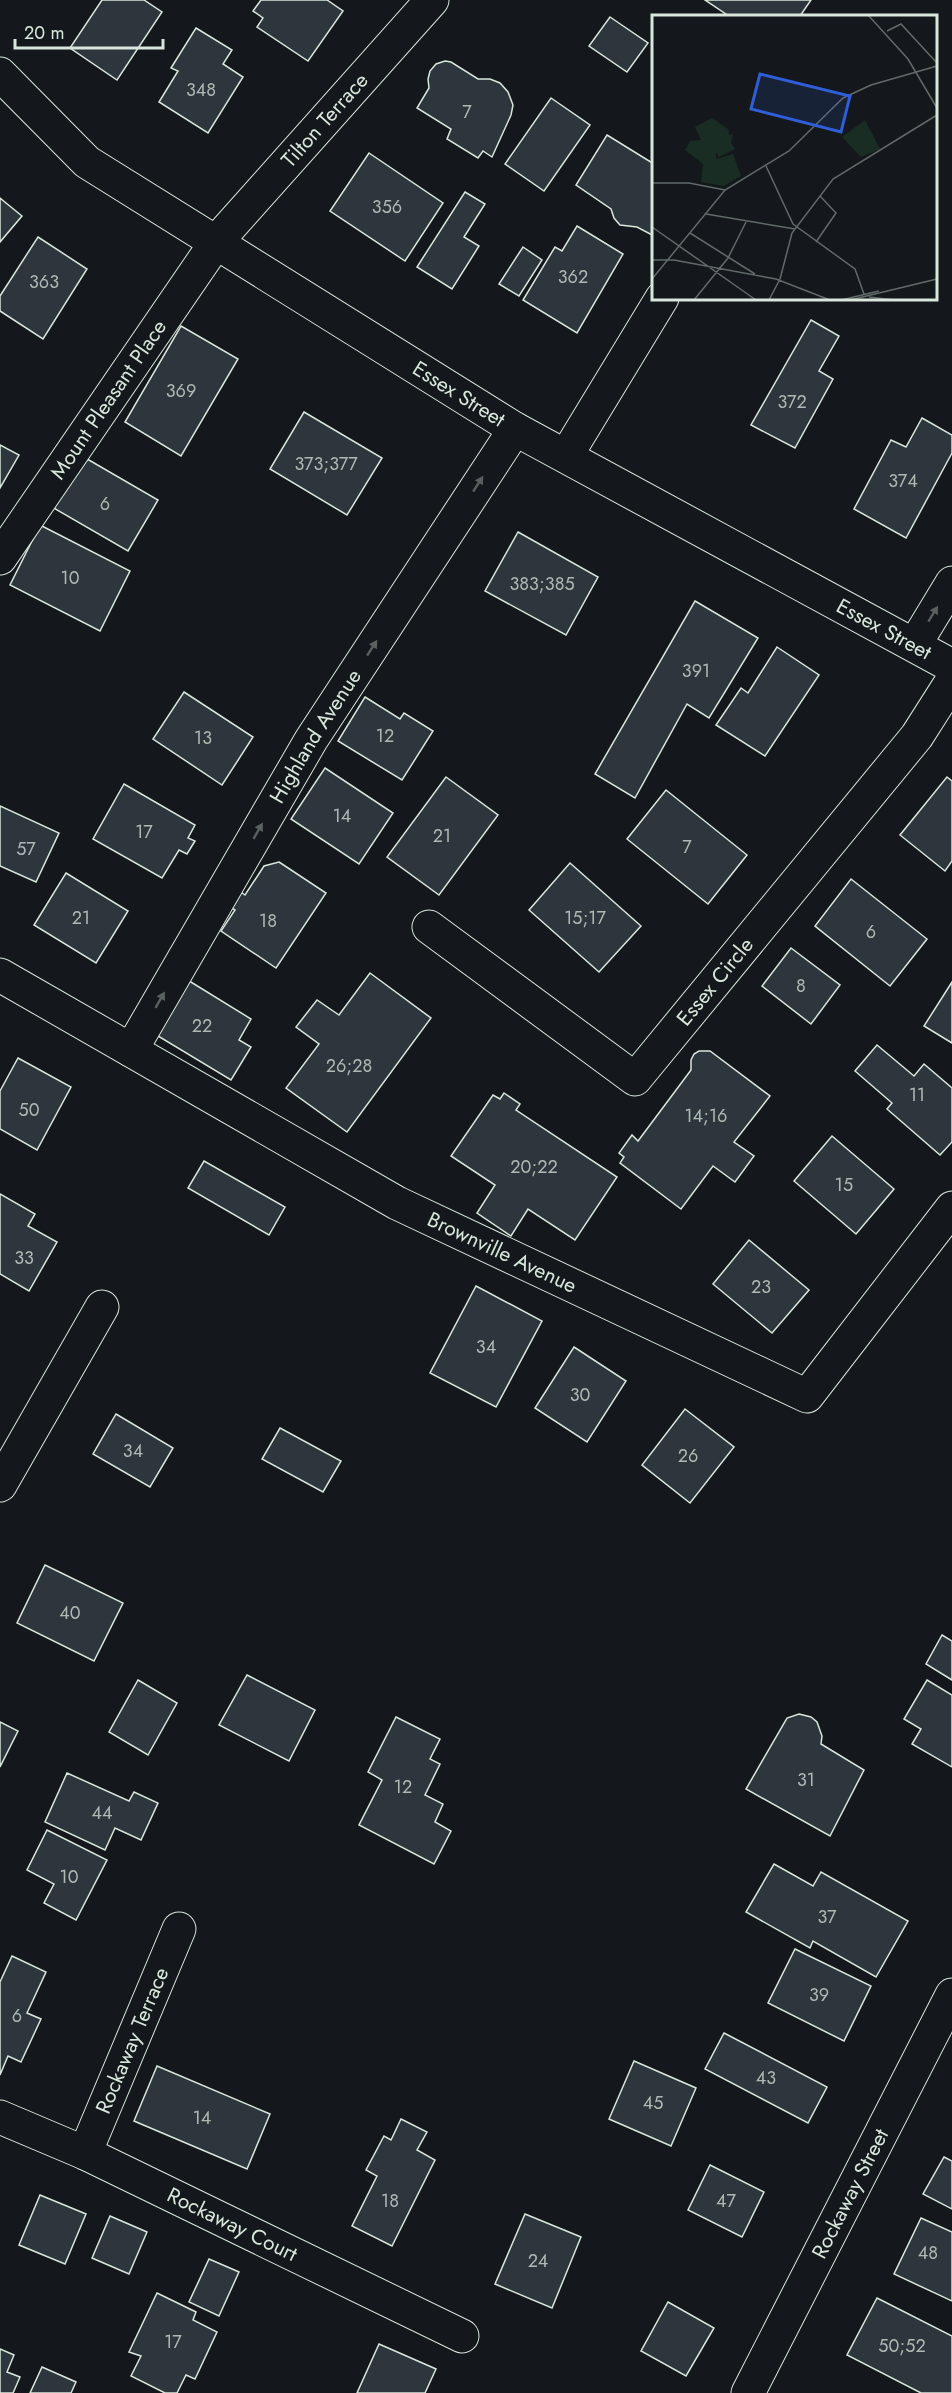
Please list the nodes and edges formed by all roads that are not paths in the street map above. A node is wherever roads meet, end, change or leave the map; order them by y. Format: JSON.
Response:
{"nodes":[{"id":1,"x":432,"y":0,"type":"edge"},
{"id":2,"x":0,"y":74,"type":"edge"},
{"id":3,"x":217,"y":241,"type":"junction"},
{"id":4,"x":661,"y":300,"type":"edge"},
{"id":5,"x":515,"y":429,"type":"junction"},
{"id":6,"x":566,"y":456,"type":"junction"},
{"id":7,"x":0,"y":558,"type":"edge"},
{"id":8,"x":952,"y":583,"type":"edge"},
{"id":9,"x":915,"y":644,"type":"junction"},
{"id":10,"x":952,"y":666,"type":"edge"},
{"id":11,"x":952,"y":681,"type":"edge"},
{"id":12,"x":429,"y":927,"type":"dead end"},
{"id":13,"x":0,"y":975,"type":"edge"},
{"id":14,"x":131,"y":1050,"type":"junction"},
{"id":15,"x":952,"y":1209,"type":"edge"},
{"id":16,"x":102,"y":1307,"type":"dead end"},
{"id":17,"x":0,"y":1485,"type":"edge"},
{"id":18,"x":179,"y":1929,"type":"dead end"},
{"id":19,"x":952,"y":1995,"type":"edge"},
{"id":20,"x":0,"y":2117,"type":"edge"},
{"id":21,"x":85,"y":2153,"type":"junction"},
{"id":22,"x":462,"y":2336,"type":"dead end"},
{"id":23,"x":748,"y":2393,"type":"edge"}],
"edges":[{"from":1,"to":3,"type":"street","name":"Tilton Terrace"},
{"from":2,"to":3,"type":"street","name":"Essex Street"},
{"from":3,"to":5,"type":"street","name":"Essex Street"},
{"from":3,"to":7,"type":"street","name":"Mount Pleasant Place"},
{"from":4,"to":6,"type":"street"},
{"from":5,"to":6,"type":"street","name":"Essex Street"},
{"from":14,"to":5,"type":"street","name":"Highland Avenue","one_way":true},
{"from":6,"to":9,"type":"street","name":"Essex Street"},
{"from":9,"to":8,"type":"street","one_way":true},
{"from":9,"to":10,"type":"street","name":"Essex Street"},
{"from":11,"to":12,"type":"street","name":"Essex Circle"},
{"from":13,"to":14,"type":"street","name":"Brownville Avenue"},
{"from":14,"to":15,"type":"street","name":"Brownville Avenue"},
{"from":16,"to":17,"type":"street"},
{"from":18,"to":21,"type":"street","name":"Rockaway Terrace"},
{"from":19,"to":23,"type":"street","name":"Rockaway Street"},
{"from":20,"to":21,"type":"street","name":"Rockaway Court"},
{"from":21,"to":22,"type":"street","name":"Rockaway Court"}]}
